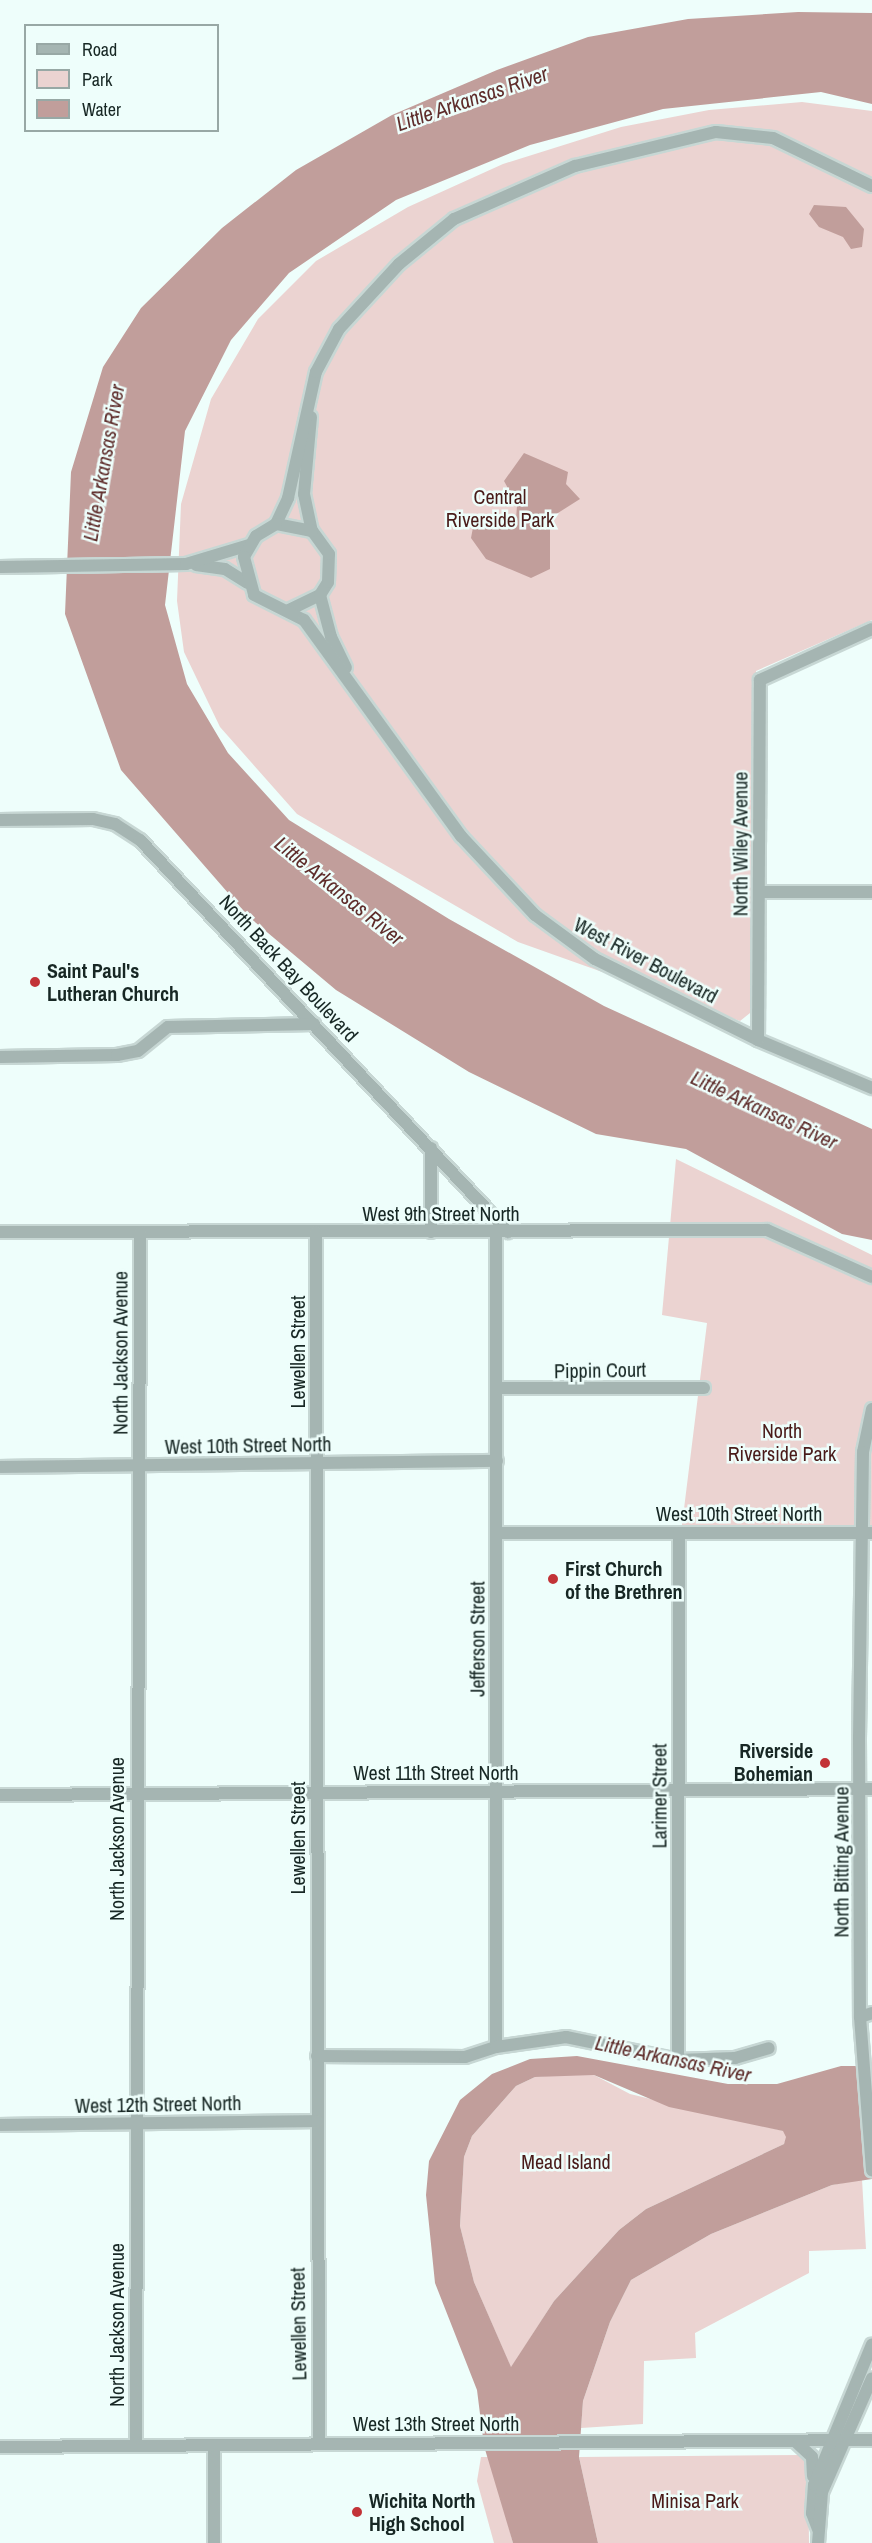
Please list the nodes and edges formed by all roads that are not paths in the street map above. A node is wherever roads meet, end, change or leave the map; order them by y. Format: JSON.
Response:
{"nodes":[{"id":1,"x":846,"y":176,"type":"junction"},
{"id":2,"x":872,"y":177,"type":"edge"},
{"id":3,"x":872,"y":186,"type":"edge"},
{"id":4,"x":316,"y":372,"type":"junction"},
{"id":5,"x":276,"y":524,"type":"junction"},
{"id":6,"x":312,"y":531,"type":"junction"},
{"id":7,"x":249,"y":545,"type":"junction"},
{"id":8,"x":186,"y":564,"type":"junction"},
{"id":9,"x":0,"y":567,"type":"edge"},
{"id":10,"x":247,"y":583,"type":"junction"},
{"id":11,"x":320,"y":595,"type":"junction"},
{"id":12,"x":289,"y":610,"type":"junction"},
{"id":13,"x":872,"y":629,"type":"edge"},
{"id":14,"x":359,"y":693,"type":"junction"},
{"id":15,"x":0,"y":820,"type":"edge"},
{"id":16,"x":760,"y":892,"type":"junction"},
{"id":17,"x":872,"y":892,"type":"edge"},
{"id":18,"x":314,"y":1024,"type":"junction"},
{"id":19,"x":758,"y":1040,"type":"junction"},
{"id":20,"x":0,"y":1058,"type":"edge"},
{"id":21,"x":872,"y":1088,"type":"edge"},
{"id":22,"x":431,"y":1148,"type":"junction"},
{"id":23,"x":0,"y":1232,"type":"edge"},
{"id":24,"x":140,"y":1232,"type":"junction"},
{"id":25,"x":316,"y":1232,"type":"junction"},
{"id":26,"x":431,"y":1232,"type":"junction"},
{"id":27,"x":502,"y":1232,"type":"junction"},
{"id":28,"x":872,"y":1277,"type":"edge"},
{"id":29,"x":497,"y":1388,"type":"junction"},
{"id":30,"x":704,"y":1388,"type":"dead end"},
{"id":31,"x":872,"y":1409,"type":"edge"},
{"id":32,"x":497,"y":1461,"type":"junction"},
{"id":33,"x":316,"y":1464,"type":"junction"},
{"id":34,"x":138,"y":1466,"type":"junction"},
{"id":35,"x":0,"y":1467,"type":"edge"},
{"id":36,"x":497,"y":1533,"type":"junction"},
{"id":37,"x":679,"y":1533,"type":"junction"},
{"id":38,"x":867,"y":1533,"type":"edge"},
{"id":39,"x":678,"y":1789,"type":"junction"},
{"id":40,"x":866,"y":1789,"type":"edge"},
{"id":41,"x":496,"y":1791,"type":"junction"},
{"id":42,"x":317,"y":1792,"type":"junction"},
{"id":43,"x":136,"y":1794,"type":"junction"},
{"id":44,"x":0,"y":1795,"type":"edge"},
{"id":45,"x":866,"y":2015,"type":"edge"},
{"id":46,"x":496,"y":2047,"type":"junction"},
{"id":47,"x":769,"y":2048,"type":"dead end"},
{"id":48,"x":317,"y":2056,"type":"junction"},
{"id":49,"x":678,"y":2060,"type":"junction"},
{"id":50,"x":317,"y":2121,"type":"junction"},
{"id":51,"x":135,"y":2123,"type":"junction"},
{"id":52,"x":0,"y":2125,"type":"edge"},
{"id":53,"x":872,"y":2171,"type":"edge"},
{"id":54,"x":872,"y":2344,"type":"edge"},
{"id":55,"x":872,"y":2378,"type":"edge"},
{"id":56,"x":794,"y":2440,"type":"junction"},
{"id":57,"x":831,"y":2440,"type":"junction"},
{"id":58,"x":844,"y":2440,"type":"junction"},
{"id":59,"x":872,"y":2440,"type":"edge"},
{"id":60,"x":319,"y":2443,"type":"junction"},
{"id":61,"x":136,"y":2446,"type":"junction"},
{"id":62,"x":214,"y":2446,"type":"junction"},
{"id":63,"x":0,"y":2447,"type":"edge"},
{"id":64,"x":814,"y":2485,"type":"junction"},
{"id":65,"x":818,"y":2529,"type":"junction"},
{"id":66,"x":214,"y":2543,"type":"edge"},
{"id":67,"x":818,"y":2543,"type":"edge"}],
"edges":[{"from":1,"to":2,"type":"street"},
{"from":1,"to":3,"type":"street"},
{"from":1,"to":4,"type":"street"},
{"from":4,"to":5,"type":"street"},
{"from":4,"to":6,"type":"street"},
{"from":5,"to":6,"type":"street"},
{"from":5,"to":7,"type":"street"},
{"from":6,"to":11,"type":"street"},
{"from":7,"to":8,"type":"street"},
{"from":7,"to":10,"type":"street"},
{"from":8,"to":9,"type":"street"},
{"from":8,"to":10,"type":"street"},
{"from":10,"to":12,"type":"street"},
{"from":11,"to":12,"type":"street"},
{"from":11,"to":14,"type":"street","name":"West River Boulevard"},
{"from":12,"to":14,"type":"street","name":"West River Boulevard"},
{"from":13,"to":16,"type":"street","name":"North Wiley Avenue"},
{"from":14,"to":19,"type":"street","name":"West River Boulevard"},
{"from":15,"to":18,"type":"street","name":"North Back Bay Boulevard"},
{"from":16,"to":17,"type":"street"},
{"from":16,"to":19,"type":"street","name":"North Wiley Avenue"},
{"from":18,"to":20,"type":"street"},
{"from":18,"to":22,"type":"street","name":"North Back Bay Boulevard"},
{"from":19,"to":21,"type":"street","name":"West River Boulevard"},
{"from":22,"to":26,"type":"street"},
{"from":22,"to":27,"type":"street","name":"North Back Bay Boulevard"},
{"from":23,"to":24,"type":"street","name":"West 9th Street North"},
{"from":24,"to":25,"type":"street","name":"West 9th Street North"},
{"from":24,"to":34,"type":"street","name":"North Jackson Avenue"},
{"from":25,"to":26,"type":"street","name":"West 9th Street North"},
{"from":25,"to":33,"type":"street","name":"Lewellen Street"},
{"from":26,"to":27,"type":"street","name":"West 9th Street North"},
{"from":27,"to":28,"type":"street","name":"West 9th Street North"},
{"from":27,"to":29,"type":"street","name":"Jefferson Street"},
{"from":29,"to":30,"type":"street","name":"Pippin Court"},
{"from":29,"to":32,"type":"street","name":"Jefferson Street"},
{"from":31,"to":38,"type":"street","name":"North Bitting Avenue"},
{"from":32,"to":33,"type":"street","name":"West 10th Street North"},
{"from":32,"to":36,"type":"street","name":"Jefferson Street"},
{"from":33,"to":34,"type":"street","name":"West 10th Street North"},
{"from":33,"to":42,"type":"street","name":"Lewellen Street"},
{"from":34,"to":35,"type":"street","name":"West 10th Street North"},
{"from":34,"to":43,"type":"street","name":"North Jackson Avenue"},
{"from":36,"to":37,"type":"street","name":"West 10th Street North"},
{"from":36,"to":41,"type":"street","name":"Jefferson Street"},
{"from":37,"to":38,"type":"street","name":"West 10th Street North"},
{"from":37,"to":39,"type":"street","name":"Larimer Street"},
{"from":38,"to":40,"type":"street","name":"North Bitting Avenue"},
{"from":39,"to":40,"type":"street","name":"West 11th Street North"},
{"from":39,"to":41,"type":"street","name":"West 11th Street North"},
{"from":39,"to":49,"type":"street","name":"Larimer Street"},
{"from":40,"to":45,"type":"street","name":"North Bitting Avenue"},
{"from":41,"to":42,"type":"street","name":"West 11th Street North"},
{"from":41,"to":46,"type":"street","name":"Jefferson Street"},
{"from":42,"to":43,"type":"street","name":"West 11th Street North"},
{"from":42,"to":48,"type":"street","name":"Lewellen Street"},
{"from":43,"to":44,"type":"street","name":"West 11th Street North"},
{"from":43,"to":51,"type":"street","name":"North Jackson Avenue"},
{"from":45,"to":53,"type":"street","name":"North Bitting Avenue"},
{"from":46,"to":48,"type":"street"},
{"from":46,"to":49,"type":"street"},
{"from":47,"to":49,"type":"street"},
{"from":48,"to":50,"type":"street","name":"Lewellen Street"},
{"from":50,"to":51,"type":"street","name":"West 12th Street North"},
{"from":50,"to":60,"type":"street","name":"Lewellen Street"},
{"from":51,"to":52,"type":"street","name":"West 12th Street North"},
{"from":51,"to":61,"type":"street","name":"North Jackson Avenue"},
{"from":54,"to":57,"type":"street"},
{"from":55,"to":58,"type":"street"},
{"from":56,"to":57,"type":"street","name":"West 13th Street North"},
{"from":56,"to":60,"type":"street","name":"West 13th Street North"},
{"from":56,"to":64,"type":"street"},
{"from":57,"to":58,"type":"street","name":"West 13th Street North"},
{"from":57,"to":64,"type":"street"},
{"from":58,"to":59,"type":"street","name":"West 13th Street North"},
{"from":58,"to":65,"type":"street"},
{"from":60,"to":62,"type":"street","name":"West 13th Street North"},
{"from":61,"to":62,"type":"street","name":"West 13th Street North"},
{"from":61,"to":63,"type":"street","name":"West 13th Street North"},
{"from":62,"to":66,"type":"street"},
{"from":64,"to":65,"type":"street"},
{"from":65,"to":67,"type":"street"}]}
